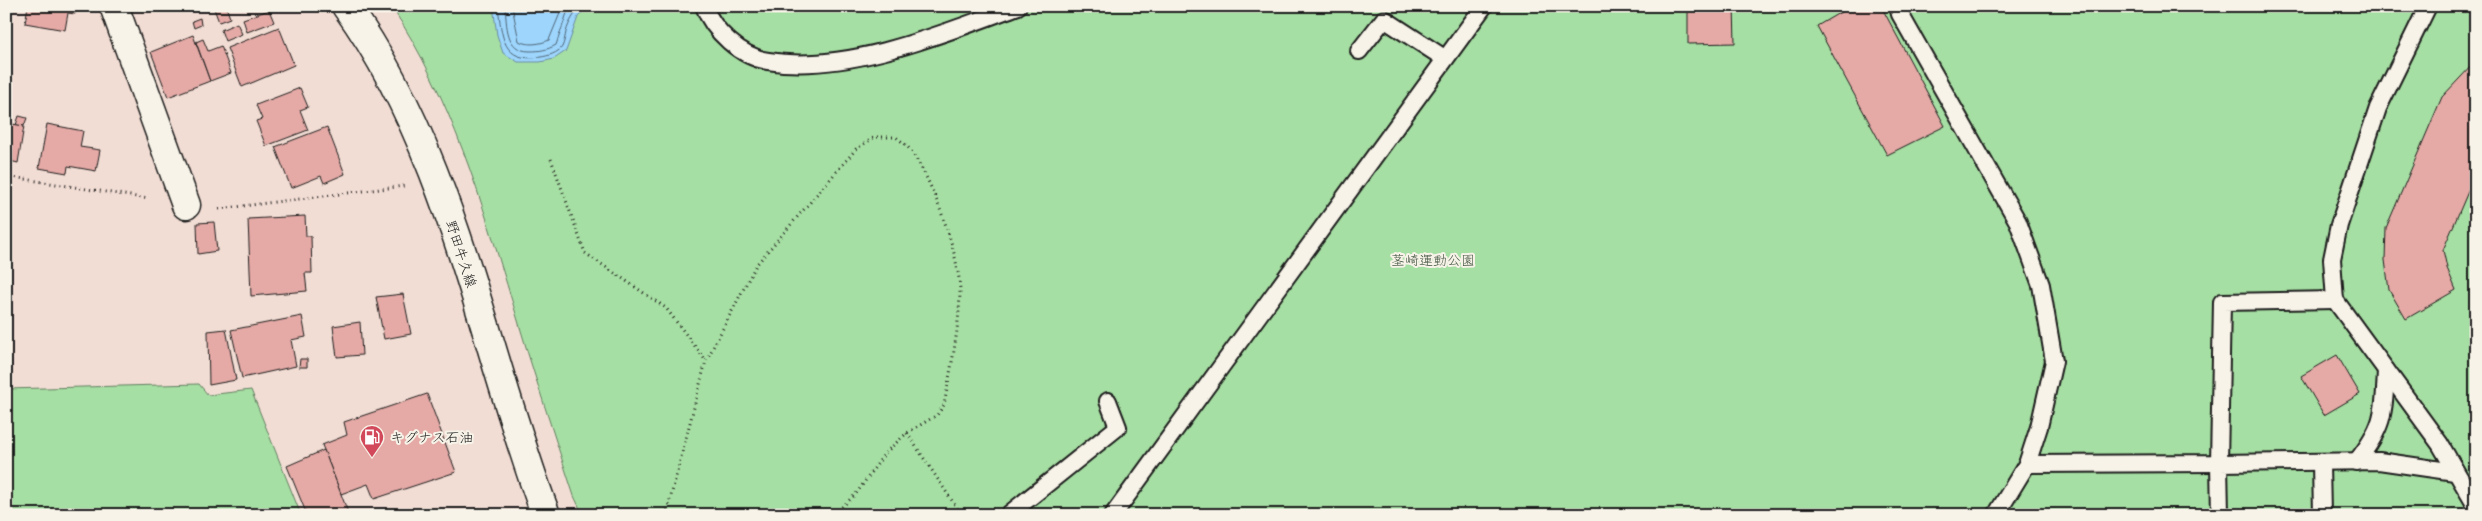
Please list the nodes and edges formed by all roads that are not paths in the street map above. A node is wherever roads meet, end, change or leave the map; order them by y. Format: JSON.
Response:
{"nodes":[{"id":1,"x":114,"y":6,"type":"edge"},
{"id":2,"x":346,"y":6,"type":"edge"},
{"id":3,"x":704,"y":6,"type":"edge"},
{"id":4,"x":1018,"y":6,"type":"edge"},
{"id":5,"x":1484,"y":6,"type":"edge"},
{"id":6,"x":1898,"y":6,"type":"edge"},
{"id":7,"x":2428,"y":6,"type":"edge"},
{"id":8,"x":1359,"y":51,"type":"dead end"},
{"id":9,"x":1444,"y":58,"type":"junction"},
{"id":10,"x":186,"y":205,"type":"road end"},
{"id":11,"x":2335,"y":300,"type":"junction"},
{"id":12,"x":2386,"y":370,"type":"junction"},
{"id":13,"x":1108,"y":401,"type":"dead end"},
{"id":14,"x":2356,"y":462,"type":"junction"},
{"id":15,"x":2219,"y":463,"type":"junction"},
{"id":16,"x":2321,"y":463,"type":"junction"},
{"id":17,"x":2027,"y":464,"type":"junction"},
{"id":18,"x":2455,"y":472,"type":"junction"},
{"id":19,"x":2476,"y":506,"type":"edge"},
{"id":20,"x":546,"y":515,"type":"edge"},
{"id":21,"x":1008,"y":515,"type":"edge"},
{"id":22,"x":1113,"y":515,"type":"edge"},
{"id":23,"x":1996,"y":515,"type":"edge"},
{"id":24,"x":2220,"y":515,"type":"edge"},
{"id":25,"x":2322,"y":515,"type":"edge"}],
"edges":[{"from":1,"to":10,"type":"main road"},
{"from":2,"to":20,"type":"main road","name":"野田牛久線"},
{"from":3,"to":4,"type":"lane"},
{"from":5,"to":9,"type":"lane"},
{"from":6,"to":17,"type":"lane"},
{"from":7,"to":11,"type":"lane"},
{"from":8,"to":9,"type":"lane"},
{"from":9,"to":22,"type":"lane"},
{"from":11,"to":12,"type":"lane"},
{"from":11,"to":15,"type":"lane"},
{"from":12,"to":14,"type":"lane"},
{"from":12,"to":18,"type":"lane"},
{"from":13,"to":21,"type":"lane"},
{"from":14,"to":16,"type":"lane"},
{"from":14,"to":18,"type":"lane"},
{"from":15,"to":16,"type":"lane"},
{"from":15,"to":17,"type":"lane"},
{"from":15,"to":24,"type":"lane"},
{"from":16,"to":25,"type":"lane"},
{"from":17,"to":23,"type":"lane"},
{"from":18,"to":19,"type":"lane"}]}
